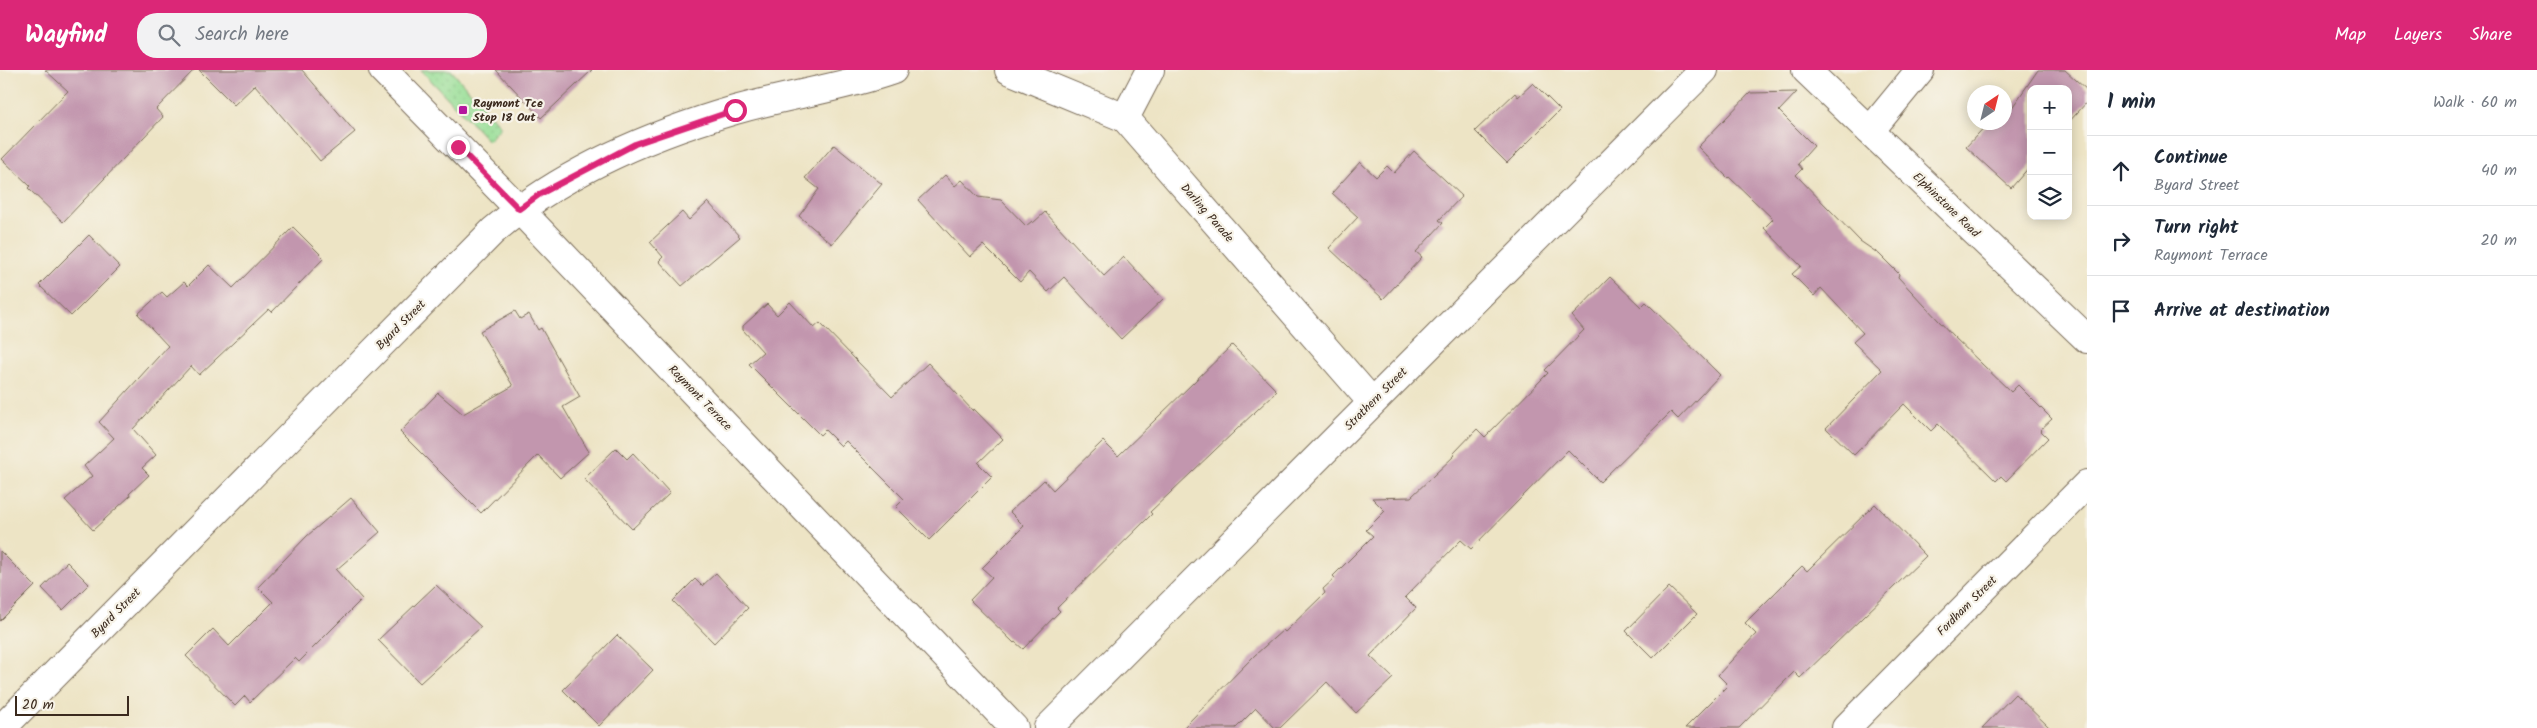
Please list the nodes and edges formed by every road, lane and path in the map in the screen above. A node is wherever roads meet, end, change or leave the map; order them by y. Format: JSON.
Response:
{"nodes":[{"id":1,"x":383,"y":70,"type":"edge"},
{"id":2,"x":893,"y":70,"type":"edge"},
{"id":3,"x":1009,"y":70,"type":"edge"},
{"id":4,"x":1150,"y":70,"type":"edge"},
{"id":5,"x":1704,"y":70,"type":"edge"},
{"id":6,"x":1806,"y":70,"type":"edge"},
{"id":7,"x":1920,"y":70,"type":"edge"},
{"id":8,"x":1125,"y":118,"type":"junction"},
{"id":9,"x":1870,"y":131,"type":"junction"},
{"id":10,"x":519,"y":209,"type":"junction"},
{"id":11,"x":2087,"y":339,"type":"edge"},
{"id":12,"x":1372,"y":402,"type":"junction"},
{"id":13,"x":2087,"y":484,"type":"edge"},
{"id":14,"x":2,"y":728,"type":"edge"},
{"id":15,"x":1014,"y":728,"type":"edge"},
{"id":16,"x":1048,"y":728,"type":"edge"},
{"id":17,"x":1846,"y":728,"type":"edge"}],
"edges":[{"from":1,"to":10,"type":"street","name":"Raymont Terrace"},
{"from":2,"to":10,"type":"street","name":"Byard Street"},
{"from":3,"to":8,"type":"street","name":"Darling Parade"},
{"from":4,"to":8,"type":"street"},
{"from":5,"to":12,"type":"street","name":"Strathern Street"},
{"from":6,"to":9,"type":"street","name":"Elphinstone Road"},
{"from":7,"to":9,"type":"street"},
{"from":8,"to":12,"type":"street","name":"Darling Parade"},
{"from":9,"to":11,"type":"street","name":"Elphinstone Road"},
{"from":10,"to":14,"type":"street","name":"Byard Street"},
{"from":10,"to":15,"type":"street","name":"Raymont Terrace"},
{"from":12,"to":16,"type":"street","name":"Strathern Street"},
{"from":13,"to":17,"type":"street","name":"Fordham Street"}]}
